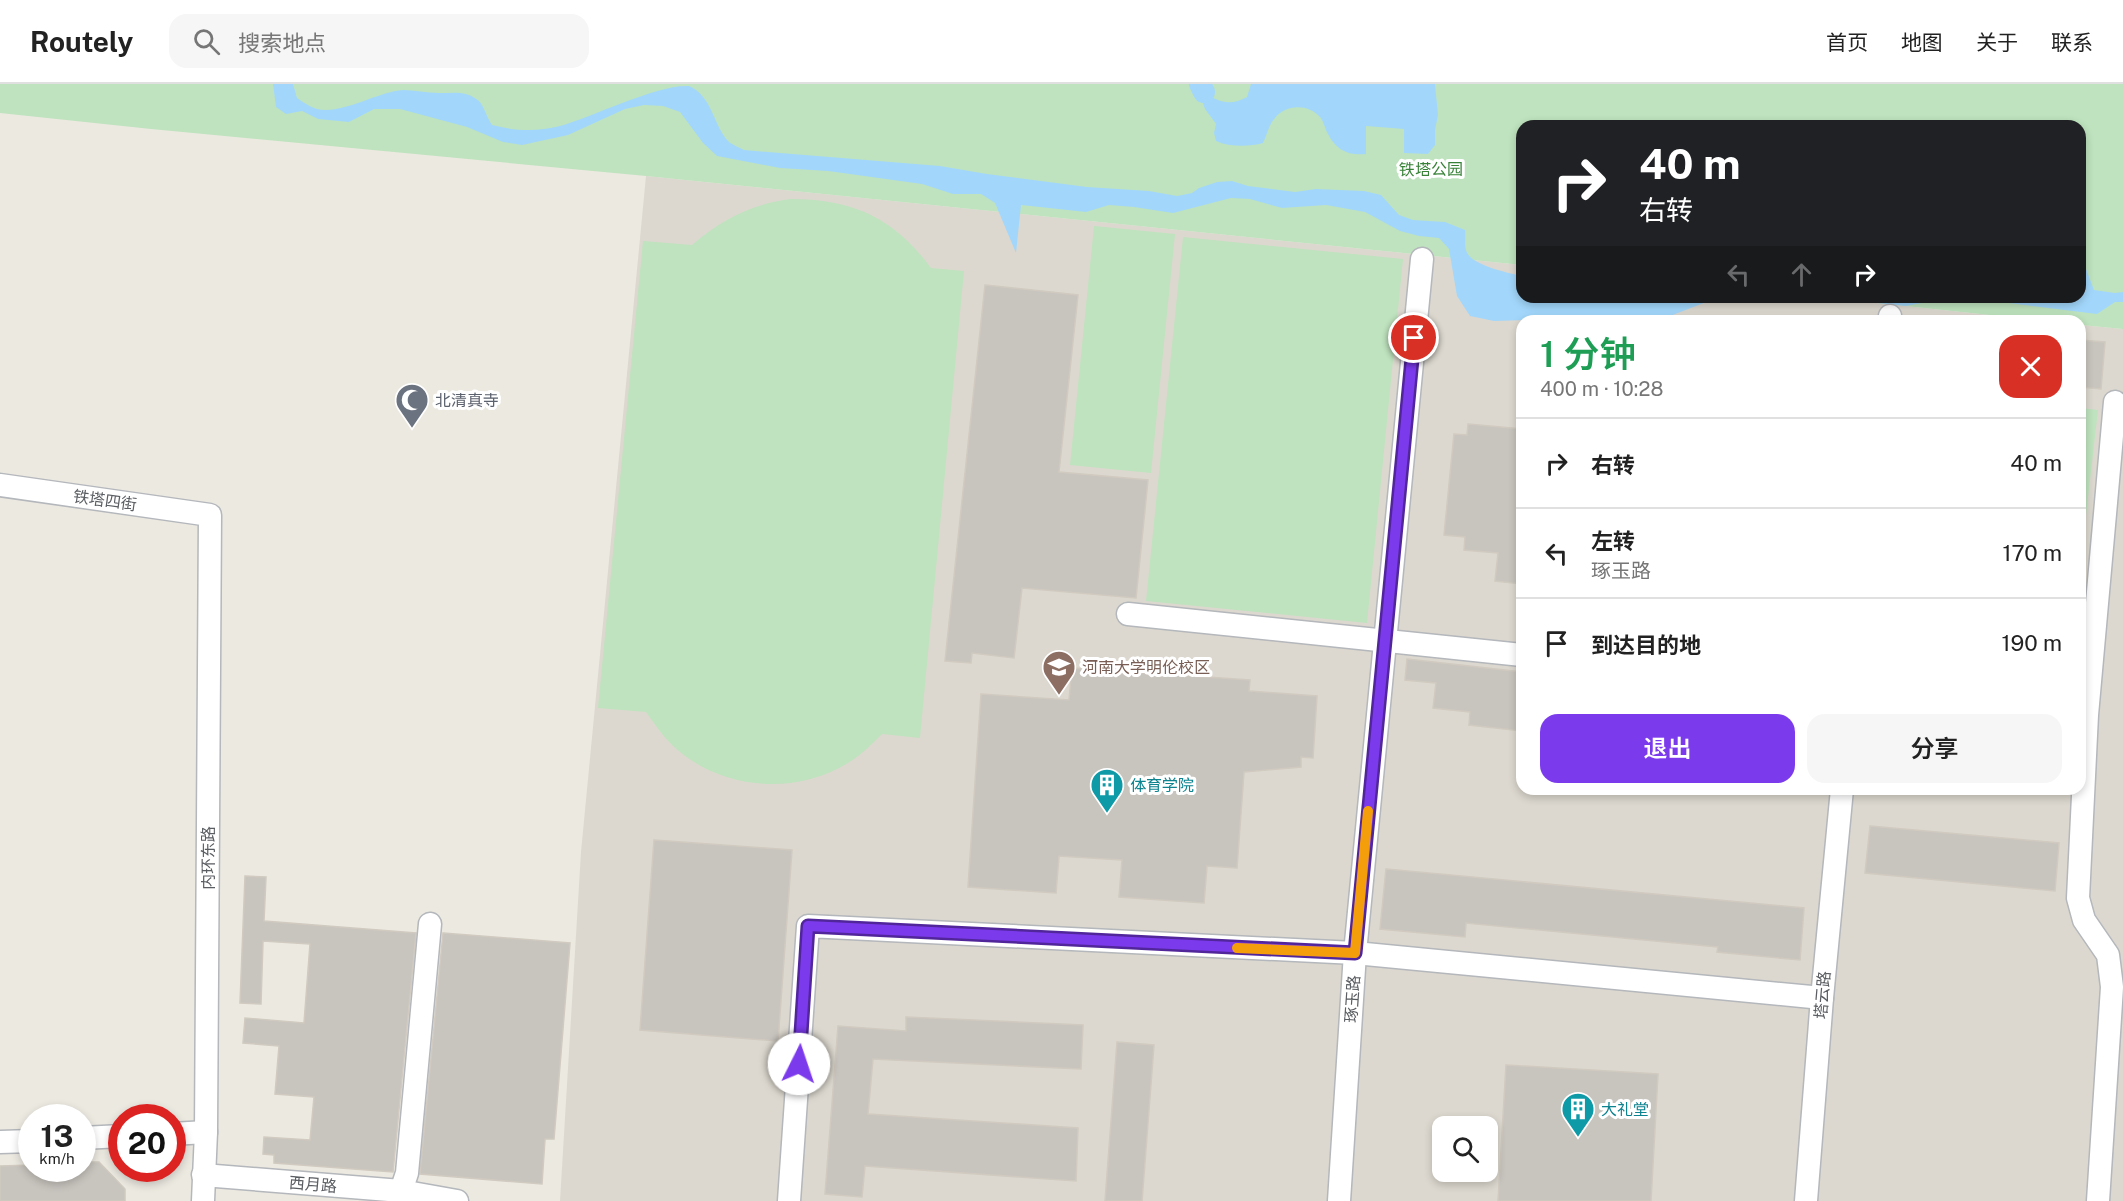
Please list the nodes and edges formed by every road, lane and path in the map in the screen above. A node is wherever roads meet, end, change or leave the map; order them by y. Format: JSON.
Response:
{"nodes":[{"id":1,"x":1422,"y":259,"type":"dead end"},
{"id":2,"x":2115,"y":402,"type":"dead end"},
{"id":3,"x":0,"y":484,"type":"edge"},
{"id":4,"x":210,"y":515,"type":"joint"},
{"id":5,"x":1128,"y":614,"type":"dead end"},
{"id":6,"x":1385,"y":641,"type":"junction"},
{"id":7,"x":1516,"y":655,"type":"edge"},
{"id":8,"x":2086,"y":694,"type":"edge"},
{"id":9,"x":1841,"y":795,"type":"edge"},
{"id":10,"x":2081,"y":795,"type":"edge"},
{"id":11,"x":430,"y":924,"type":"dead end"},
{"id":12,"x":1355,"y":953,"type":"junction"},
{"id":13,"x":1822,"y":998,"type":"junction"},
{"id":14,"x":206,"y":1132,"type":"junction"},
{"id":15,"x":186,"y":1133,"type":"edge"},
{"id":16,"x":18,"y":1141,"type":"edge"},
{"id":17,"x":0,"y":1142,"type":"edge"},
{"id":18,"x":203,"y":1175,"type":"junction"},
{"id":19,"x":401,"y":1196,"type":"edge"},
{"id":20,"x":203,"y":1201,"type":"edge"},
{"id":21,"x":457,"y":1201,"type":"edge"},
{"id":22,"x":789,"y":1201,"type":"edge"},
{"id":23,"x":1339,"y":1201,"type":"edge"},
{"id":24,"x":1806,"y":1201,"type":"edge"},
{"id":25,"x":2098,"y":1201,"type":"edge"}],
"edges":[{"from":1,"to":6,"type":"street","name":"琢玉路"},
{"from":2,"to":8,"type":"street"},
{"from":3,"to":4,"type":"street","name":"铁塔四街"},
{"from":4,"to":14,"type":"street","name":"内环东路"},
{"from":5,"to":6,"type":"street"},
{"from":6,"to":7,"type":"street"},
{"from":6,"to":12,"type":"street","name":"琢玉路"},
{"from":9,"to":13,"type":"street","name":"塔云路"},
{"from":10,"to":25,"type":"street"},
{"from":11,"to":19,"type":"street"},
{"from":12,"to":13,"type":"street"},
{"from":12,"to":22,"type":"street"},
{"from":12,"to":23,"type":"street","name":"琢玉路"},
{"from":13,"to":24,"type":"street","name":"塔云路"},
{"from":14,"to":15,"type":"street"},
{"from":14,"to":18,"type":"street","name":"内环东路"},
{"from":16,"to":17,"type":"street"},
{"from":18,"to":19,"type":"street","name":"西月路"},
{"from":18,"to":20,"type":"street","name":"内环东路"},
{"from":19,"to":21,"type":"street","name":"西月路"}]}
